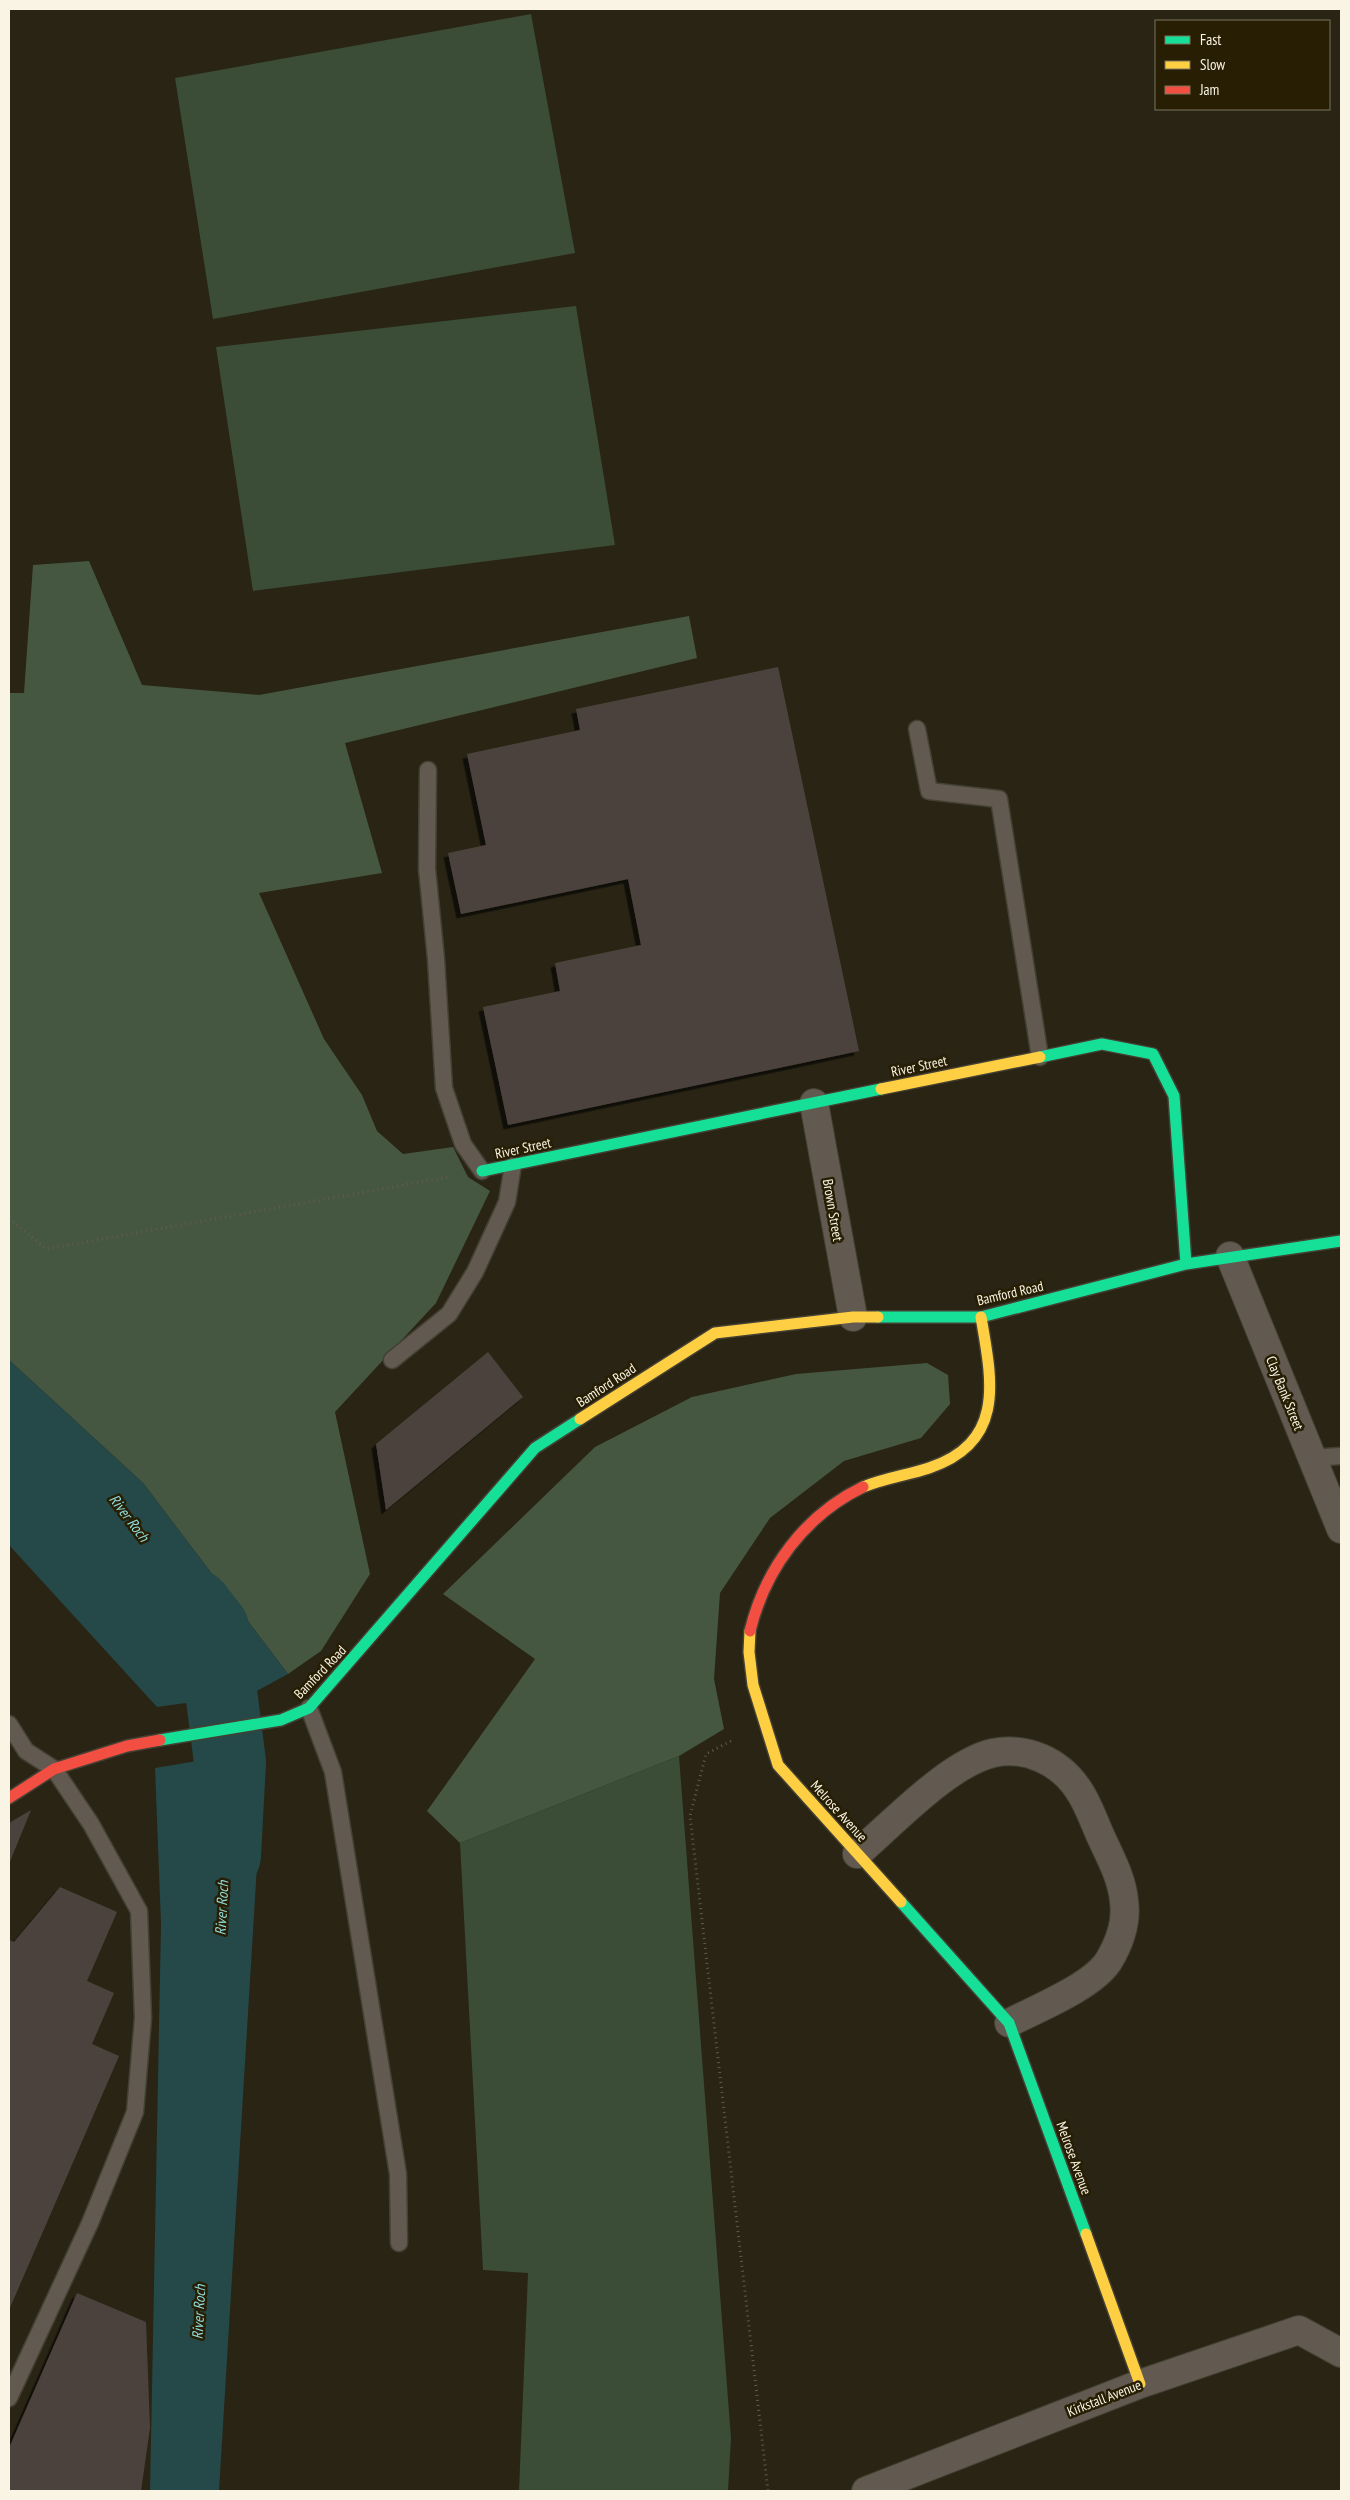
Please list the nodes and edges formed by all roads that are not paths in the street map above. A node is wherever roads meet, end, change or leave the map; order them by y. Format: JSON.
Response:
{"nodes":[{"id":1,"x":917,"y":729,"type":"dead end"},
{"id":2,"x":428,"y":770,"type":"dead end"},
{"id":3,"x":1040,"y":1057,"type":"junction"},
{"id":4,"x":814,"y":1103,"type":"junction"},
{"id":5,"x":513,"y":1165,"type":"junction"},
{"id":6,"x":482,"y":1171,"type":"joint"},
{"id":7,"x":1341,"y":1241,"type":"edge"},
{"id":8,"x":1230,"y":1256,"type":"junction"},
{"id":9,"x":1186,"y":1264,"type":"junction"},
{"id":10,"x":981,"y":1316,"type":"junction"},
{"id":11,"x":853,"y":1317,"type":"junction"},
{"id":12,"x":392,"y":1360,"type":"dead end"},
{"id":13,"x":1341,"y":1456,"type":"edge"},
{"id":14,"x":1310,"y":1458,"type":"junction"},
{"id":15,"x":1341,"y":1529,"type":"edge"},
{"id":16,"x":309,"y":1708,"type":"junction"},
{"id":17,"x":9,"y":1724,"type":"edge"},
{"id":18,"x":54,"y":1770,"type":"junction"},
{"id":19,"x":9,"y":1798,"type":"edge"},
{"id":20,"x":857,"y":1854,"type":"junction"},
{"id":21,"x":1009,"y":2023,"type":"junction"},
{"id":22,"x":399,"y":2243,"type":"dead end"},
{"id":23,"x":1341,"y":2353,"type":"edge"},
{"id":24,"x":1140,"y":2384,"type":"junction"},
{"id":25,"x":9,"y":2398,"type":"edge"},
{"id":26,"x":866,"y":2491,"type":"edge"}],
"edges":[{"from":1,"to":3,"type":"lane"},
{"from":2,"to":6,"type":"lane"},
{"from":3,"to":4,"type":"street","name":"River Street"},
{"from":3,"to":9,"type":"street","name":"River Street"},
{"from":4,"to":5,"type":"street","name":"River Street"},
{"from":4,"to":11,"type":"street","name":"Brown Street"},
{"from":5,"to":6,"type":"street","name":"River Street"},
{"from":5,"to":12,"type":"lane"},
{"from":7,"to":8,"type":"street","name":"Bamford Road"},
{"from":8,"to":9,"type":"street","name":"Bamford Road"},
{"from":8,"to":14,"type":"street","name":"Clay Bank Street"},
{"from":9,"to":10,"type":"street","name":"Bamford Road"},
{"from":10,"to":11,"type":"street","name":"Bamford Road"},
{"from":10,"to":20,"type":"street","name":"Melrose Avenue"},
{"from":11,"to":16,"type":"street","name":"Bamford Road"},
{"from":13,"to":14,"type":"lane"},
{"from":14,"to":15,"type":"street","name":"Clay Bank Street"},
{"from":16,"to":18,"type":"street","name":"Bamford Road"},
{"from":16,"to":22,"type":"lane"},
{"from":17,"to":18,"type":"lane"},
{"from":18,"to":19,"type":"street","name":"Bamford Road"},
{"from":18,"to":25,"type":"lane"},
{"from":20,"to":21,"type":"street","name":"Melrose Avenue"},
{"from":20,"to":21,"type":"street"},
{"from":21,"to":24,"type":"street","name":"Melrose Avenue"},
{"from":23,"to":24,"type":"street","name":"Kirkstall Avenue"},
{"from":24,"to":26,"type":"street","name":"Kirkstall Avenue"}]}
